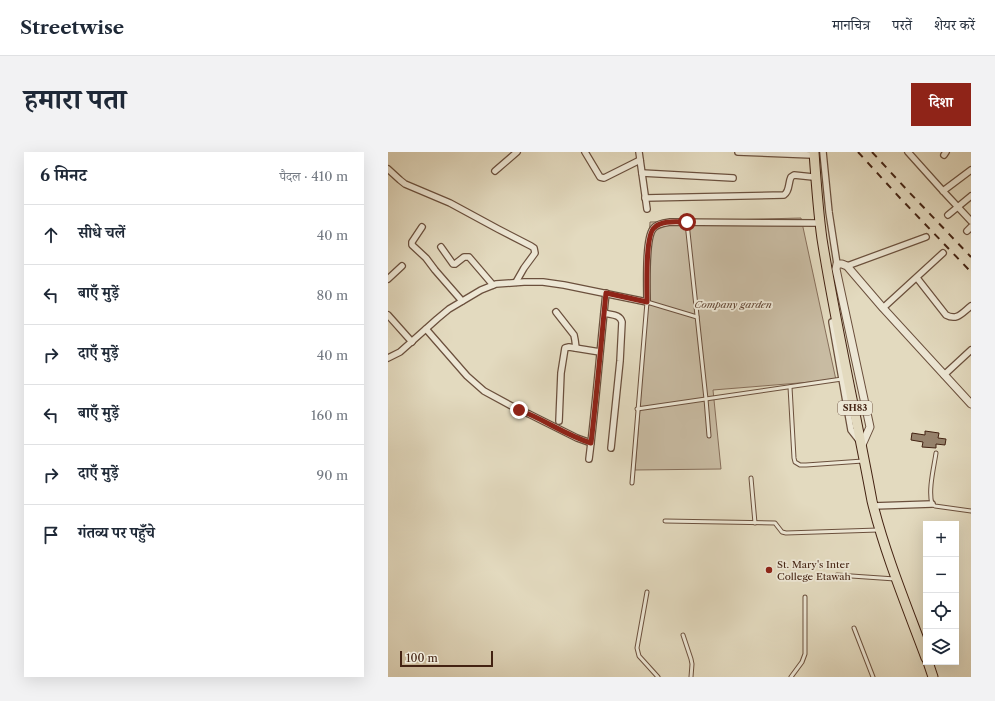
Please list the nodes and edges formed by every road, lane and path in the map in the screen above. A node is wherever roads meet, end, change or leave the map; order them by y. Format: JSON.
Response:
{"nodes":[{"id":1,"x":517,"y":152,"type":"edge"},
{"id":2,"x":585,"y":152,"type":"edge"},
{"id":3,"x":639,"y":152,"type":"edge"},
{"id":4,"x":738,"y":152,"type":"edge"},
{"id":5,"x":823,"y":152,"type":"edge"},
{"id":6,"x":908,"y":152,"type":"edge"},
{"id":7,"x":812,"y":153,"type":"edge"},
{"id":8,"x":640,"y":160,"type":"junction"},
{"id":9,"x":388,"y":169,"type":"edge"},
{"id":10,"x":971,"y":170,"type":"edge"},
{"id":11,"x":496,"y":171,"type":"dead end"},
{"id":12,"x":642,"y":173,"type":"junction"},
{"id":13,"x":813,"y":177,"type":"junction"},
{"id":14,"x":733,"y":178,"type":"dead end"},
{"id":15,"x":943,"y":191,"type":"junction"},
{"id":16,"x":971,"y":196,"type":"edge"},
{"id":17,"x":645,"y":198,"type":"junction"},
{"id":18,"x":958,"y":206,"type":"junction"},
{"id":19,"x":647,"y":209,"type":"dead end"},
{"id":20,"x":948,"y":215,"type":"dead end"},
{"id":21,"x":971,"y":221,"type":"edge"},
{"id":22,"x":687,"y":222,"type":"junction"},
{"id":23,"x":817,"y":223,"type":"junction"},
{"id":24,"x":422,"y":227,"type":"dead end"},
{"id":25,"x":926,"y":237,"type":"dead end"},
{"id":26,"x":441,"y":247,"type":"dead end"},
{"id":27,"x":943,"y":253,"type":"dead end"},
{"id":28,"x":837,"y":264,"type":"junction"},
{"id":29,"x":402,"y":266,"type":"dead end"},
{"id":30,"x":847,"y":266,"type":"junction"},
{"id":31,"x":917,"y":278,"type":"junction"},
{"id":32,"x":388,"y":279,"type":"edge"},
{"id":33,"x":516,"y":282,"type":"junction"},
{"id":34,"x":493,"y":285,"type":"junction"},
{"id":35,"x":606,"y":293,"type":"junction"},
{"id":36,"x":462,"y":301,"type":"junction"},
{"id":37,"x":647,"y":302,"type":"junction"},
{"id":38,"x":971,"y":306,"type":"edge"},
{"id":39,"x":883,"y":308,"type":"junction"},
{"id":40,"x":556,"y":312,"type":"dead end"},
{"id":41,"x":604,"y":313,"type":"junction"},
{"id":42,"x":388,"y":315,"type":"edge"},
{"id":43,"x":697,"y":316,"type":"junction"},
{"id":44,"x":426,"y":329,"type":"junction"},
{"id":45,"x":412,"y":342,"type":"junction"},
{"id":46,"x":576,"y":348,"type":"junction"},
{"id":47,"x":971,"y":350,"type":"edge"},
{"id":48,"x":600,"y":352,"type":"junction"},
{"id":49,"x":388,"y":358,"type":"edge"},
{"id":50,"x":944,"y":375,"type":"junction"},
{"id":51,"x":842,"y":379,"type":"junction"},
{"id":52,"x":790,"y":387,"type":"junction"},
{"id":53,"x":706,"y":399,"type":"junction"},
{"id":54,"x":971,"y":404,"type":"edge"},
{"id":55,"x":638,"y":410,"type":"junction"},
{"id":56,"x":559,"y":421,"type":"dead end"},
{"id":57,"x":709,"y":436,"type":"dead end"},
{"id":58,"x":591,"y":443,"type":"junction"},
{"id":59,"x":862,"y":445,"type":"junction"},
{"id":60,"x":611,"y":448,"type":"dead end"},
{"id":61,"x":936,"y":452,"type":"dead end"},
{"id":62,"x":589,"y":459,"type":"dead end"},
{"id":63,"x":865,"y":461,"type":"junction"},
{"id":64,"x":751,"y":478,"type":"dead end"},
{"id":65,"x":632,"y":483,"type":"dead end"},
{"id":66,"x":932,"y":504,"type":"junction"},
{"id":67,"x":874,"y":506,"type":"junction"},
{"id":68,"x":971,"y":511,"type":"edge"},
{"id":69,"x":665,"y":521,"type":"dead end"},
{"id":70,"x":755,"y":523,"type":"junction"},
{"id":71,"x":880,"y":530,"type":"junction"},
{"id":72,"x":837,"y":576,"type":"dead end"},
{"id":73,"x":896,"y":579,"type":"junction"},
{"id":74,"x":647,"y":592,"type":"dead end"},
{"id":75,"x":806,"y":597,"type":"dead end"},
{"id":76,"x":854,"y":628,"type":"dead end"},
{"id":77,"x":683,"y":635,"type":"dead end"},
{"id":78,"x":923,"y":650,"type":"edge"},
{"id":79,"x":929,"y":665,"type":"edge"},
{"id":80,"x":658,"y":677,"type":"edge"},
{"id":81,"x":692,"y":677,"type":"edge"},
{"id":82,"x":791,"y":677,"type":"edge"},
{"id":83,"x":873,"y":677,"type":"edge"},
{"id":84,"x":933,"y":677,"type":"edge"}],
"edges":[{"from":1,"to":11,"type":"street"},
{"from":2,"to":8,"type":"street"},
{"from":3,"to":8,"type":"street"},
{"from":4,"to":7,"type":"street"},
{"from":5,"to":28,"type":"street"},
{"from":6,"to":15,"type":"street"},
{"from":7,"to":13,"type":"street"},
{"from":7,"to":59,"type":"main road","number":"SH83"},
{"from":8,"to":12,"type":"street"},
{"from":9,"to":33,"type":"street"},
{"from":10,"to":15,"type":"street"},
{"from":12,"to":14,"type":"street"},
{"from":12,"to":17,"type":"street"},
{"from":13,"to":17,"type":"street"},
{"from":13,"to":23,"type":"street"},
{"from":15,"to":18,"type":"street"},
{"from":16,"to":18,"type":"street"},
{"from":17,"to":19,"type":"street"},
{"from":18,"to":20,"type":"street"},
{"from":18,"to":21,"type":"street"},
{"from":22,"to":23,"type":"street"},
{"from":22,"to":37,"type":"street"},
{"from":22,"to":43,"type":"lane"},
{"from":23,"to":51,"type":"street"},
{"from":24,"to":36,"type":"street"},
{"from":25,"to":30,"type":"street"},
{"from":26,"to":34,"type":"street"},
{"from":27,"to":31,"type":"street"},
{"from":28,"to":30,"type":"street"},
{"from":28,"to":59,"type":"street"},
{"from":29,"to":32,"type":"street"},
{"from":30,"to":39,"type":"street"},
{"from":31,"to":38,"type":"street"},
{"from":31,"to":39,"type":"street"},
{"from":33,"to":34,"type":"street"},
{"from":33,"to":35,"type":"street"},
{"from":34,"to":36,"type":"street"},
{"from":35,"to":37,"type":"street"},
{"from":35,"to":41,"type":"street"},
{"from":36,"to":44,"type":"street"},
{"from":37,"to":43,"type":"lane"},
{"from":37,"to":55,"type":"lane"},
{"from":39,"to":50,"type":"street"},
{"from":40,"to":46,"type":"street"},
{"from":41,"to":48,"type":"street"},
{"from":41,"to":60,"type":"street"},
{"from":42,"to":45,"type":"street"},
{"from":43,"to":53,"type":"lane"},
{"from":44,"to":45,"type":"street"},
{"from":44,"to":58,"type":"street"},
{"from":45,"to":49,"type":"street"},
{"from":46,"to":48,"type":"street"},
{"from":46,"to":56,"type":"street"},
{"from":47,"to":50,"type":"street"},
{"from":48,"to":58,"type":"street"},
{"from":50,"to":54,"type":"street"},
{"from":51,"to":52,"type":"lane"},
{"from":51,"to":59,"type":"street"},
{"from":52,"to":53,"type":"lane"},
{"from":52,"to":63,"type":"lane"},
{"from":53,"to":55,"type":"lane"},
{"from":53,"to":57,"type":"lane"},
{"from":55,"to":65,"type":"lane"},
{"from":58,"to":62,"type":"street"},
{"from":59,"to":63,"type":"main road","number":"SH83"},
{"from":61,"to":66,"type":"lane"},
{"from":63,"to":67,"type":"main road","number":"SH83"},
{"from":64,"to":70,"type":"lane"},
{"from":66,"to":67,"type":"street"},
{"from":66,"to":68,"type":"lane"},
{"from":67,"to":71,"type":"main road","number":"SH83"},
{"from":69,"to":70,"type":"lane"},
{"from":70,"to":71,"type":"lane"},
{"from":71,"to":73,"type":"main road","number":"SH83"},
{"from":72,"to":73,"type":"lane"},
{"from":73,"to":78,"type":"main road","number":"SH83"},
{"from":74,"to":80,"type":"lane"},
{"from":75,"to":82,"type":"lane"},
{"from":76,"to":83,"type":"lane"},
{"from":77,"to":81,"type":"lane"},
{"from":79,"to":84,"type":"main road"}]}
